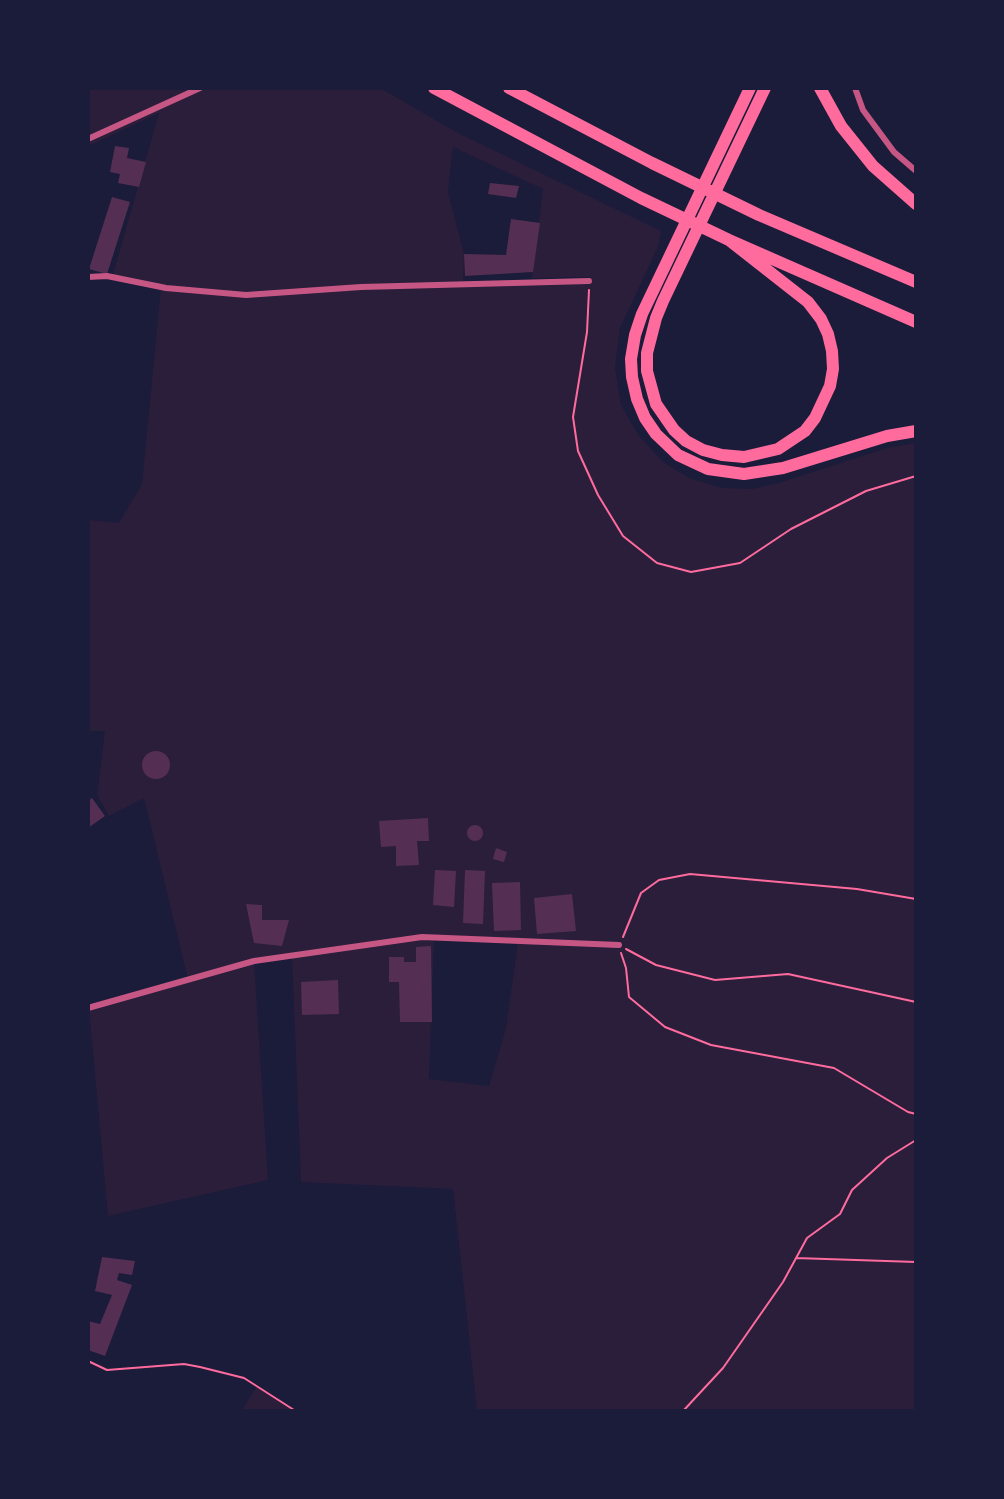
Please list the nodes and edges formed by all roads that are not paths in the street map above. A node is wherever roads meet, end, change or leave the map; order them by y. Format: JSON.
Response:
{"nodes":[{"id":1,"x":200,"y":88,"type":"edge"},
{"id":2,"x":434,"y":88,"type":"edge"},
{"id":3,"x":509,"y":88,"type":"edge"},
{"id":4,"x":750,"y":88,"type":"edge"},
{"id":5,"x":765,"y":88,"type":"edge"},
{"id":6,"x":820,"y":88,"type":"edge"},
{"id":7,"x":855,"y":88,"type":"edge"},
{"id":8,"x":88,"y":139,"type":"edge"},
{"id":9,"x":915,"y":171,"type":"edge"},
{"id":10,"x":915,"y":204,"type":"edge"},
{"id":11,"x":729,"y":240,"type":"junction"},
{"id":12,"x":88,"y":277,"type":"edge"},
{"id":13,"x":589,"y":281,"type":"road end"},
{"id":14,"x":915,"y":282,"type":"edge"},
{"id":15,"x":915,"y":322,"type":"edge"},
{"id":16,"x":915,"y":431,"type":"edge"},
{"id":17,"x":619,"y":945,"type":"road end"},
{"id":18,"x":88,"y":1008,"type":"edge"}],
"edges":[{"from":1,"to":8,"type":"street"},
{"from":2,"to":11,"type":"highway"},
{"from":3,"to":14,"type":"highway"},
{"from":4,"to":16,"type":"highway"},
{"from":5,"to":11,"type":"highway"},
{"from":6,"to":10,"type":"highway"},
{"from":7,"to":9,"type":"street"},
{"from":11,"to":15,"type":"highway"},
{"from":12,"to":13,"type":"street"},
{"from":17,"to":18,"type":"street"}]}
